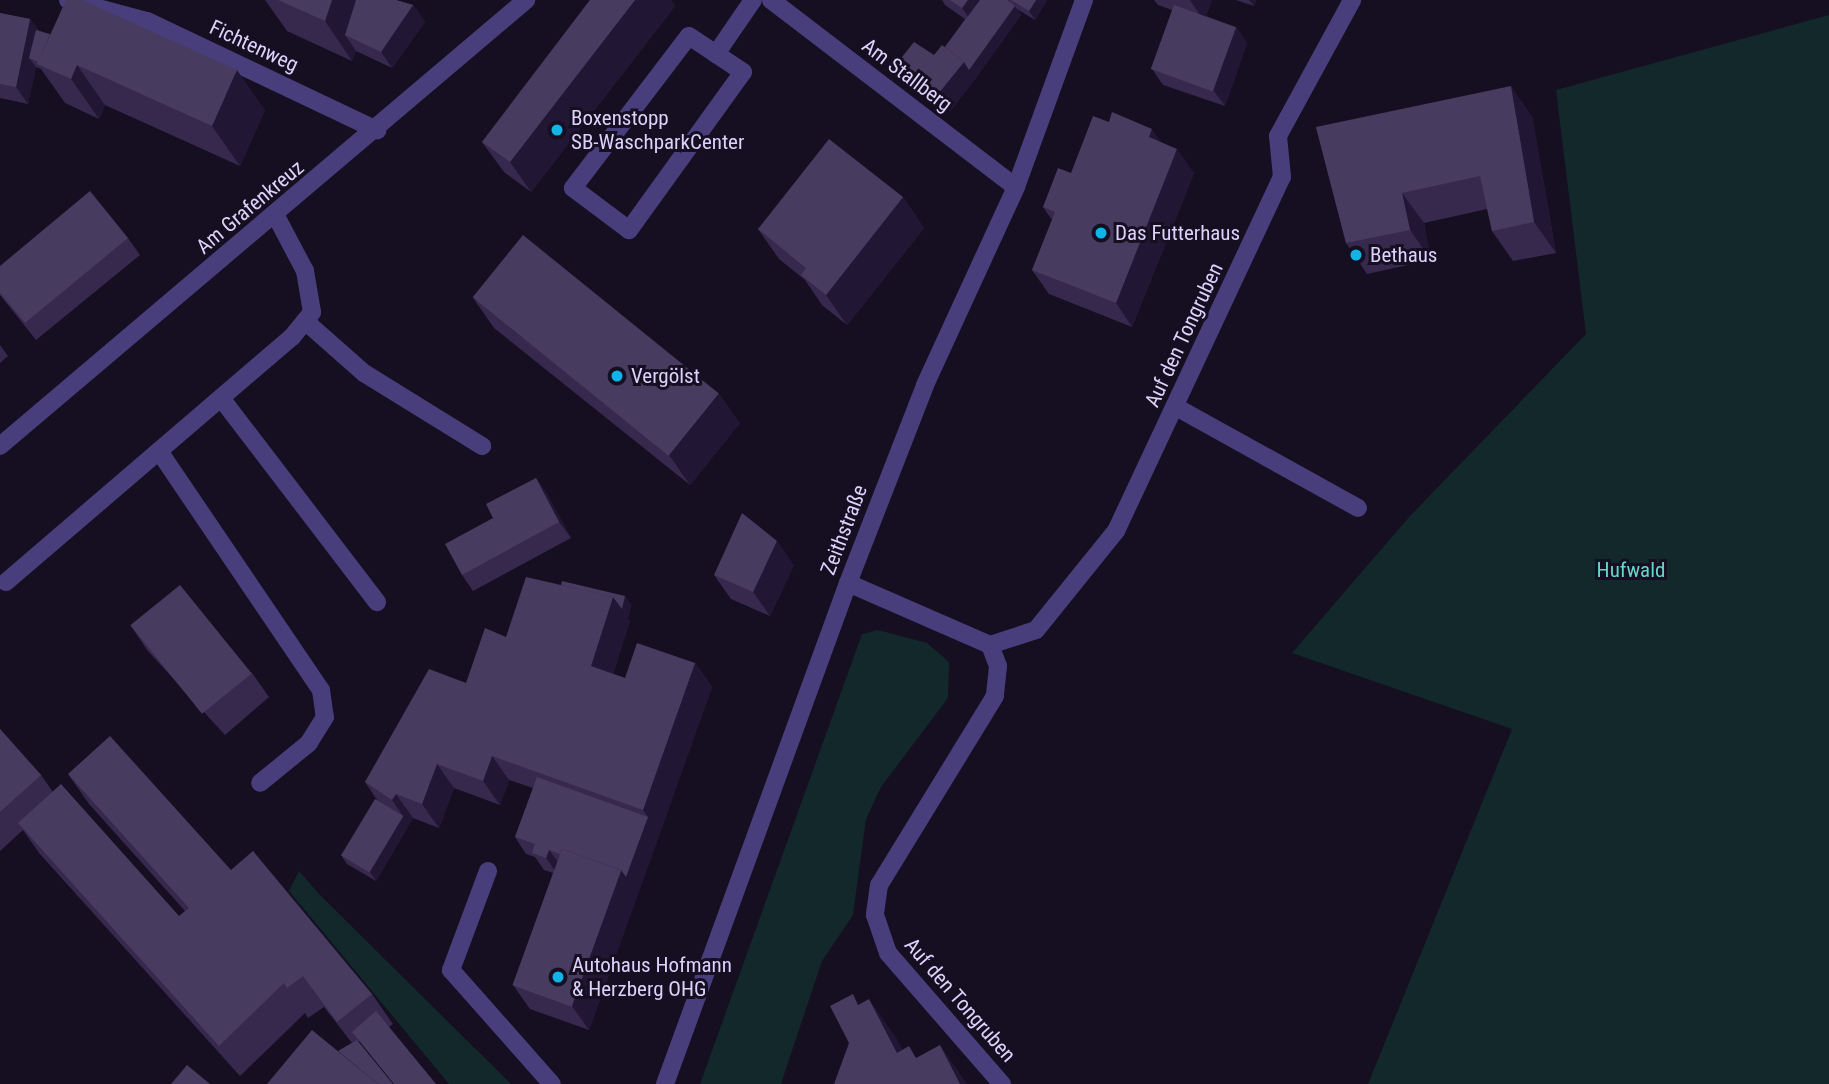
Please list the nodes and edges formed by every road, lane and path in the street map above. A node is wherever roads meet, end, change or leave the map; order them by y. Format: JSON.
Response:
{"nodes":[{"id":1,"x":68,"y":0,"type":"edge"},
{"id":2,"x":526,"y":0,"type":"edge"},
{"id":3,"x":753,"y":0,"type":"edge"},
{"id":4,"x":771,"y":0,"type":"edge"},
{"id":5,"x":1084,"y":0,"type":"edge"},
{"id":6,"x":1352,"y":0,"type":"edge"},
{"id":7,"x":716,"y":54,"type":"junction"},
{"id":8,"x":377,"y":130,"type":"junction"},
{"id":9,"x":1016,"y":187,"type":"junction"},
{"id":10,"x":275,"y":215,"type":"junction"},
{"id":11,"x":305,"y":321,"type":"junction"},
{"id":12,"x":221,"y":398,"type":"junction"},
{"id":13,"x":1176,"y":407,"type":"junction"},
{"id":14,"x":0,"y":446,"type":"edge"},
{"id":15,"x":482,"y":446,"type":"dead end"},
{"id":16,"x":159,"y":451,"type":"junction"},
{"id":17,"x":1358,"y":508,"type":"dead end"},
{"id":18,"x":6,"y":582,"type":"dead end"},
{"id":19,"x":848,"y":583,"type":"junction"},
{"id":20,"x":377,"y":602,"type":"dead end"},
{"id":21,"x":990,"y":645,"type":"junction"},
{"id":22,"x":260,"y":783,"type":"dead end"},
{"id":23,"x":488,"y":871,"type":"dead end"},
{"id":24,"x":552,"y":1084,"type":"edge"},
{"id":25,"x":665,"y":1084,"type":"edge"},
{"id":26,"x":1002,"y":1084,"type":"edge"}],
"edges":[{"from":1,"to":8,"type":"street","name":"Fichtenweg"},
{"from":2,"to":8,"type":"street","name":"Am Grafenkreuz"},
{"from":3,"to":7,"type":"street"},
{"from":4,"to":9,"type":"street","name":"Am Stallberg"},
{"from":5,"to":9,"type":"street","name":"Zeithstraße"},
{"from":6,"to":13,"type":"street","name":"Auf den Tongruben"},
{"from":7,"to":7,"type":"street"},
{"from":8,"to":10,"type":"street","name":"Am Grafenkreuz"},
{"from":9,"to":19,"type":"street","name":"Zeithstraße"},
{"from":10,"to":11,"type":"street"},
{"from":10,"to":14,"type":"street","name":"Am Grafenkreuz"},
{"from":11,"to":12,"type":"street"},
{"from":11,"to":15,"type":"street"},
{"from":12,"to":16,"type":"street"},
{"from":12,"to":20,"type":"street"},
{"from":13,"to":17,"type":"street"},
{"from":13,"to":21,"type":"street","name":"Auf den Tongruben"},
{"from":16,"to":18,"type":"street"},
{"from":16,"to":22,"type":"street"},
{"from":19,"to":21,"type":"street"},
{"from":19,"to":25,"type":"street","name":"Zeithstraße"},
{"from":21,"to":26,"type":"street","name":"Auf den Tongruben"},
{"from":23,"to":24,"type":"street"}]}
